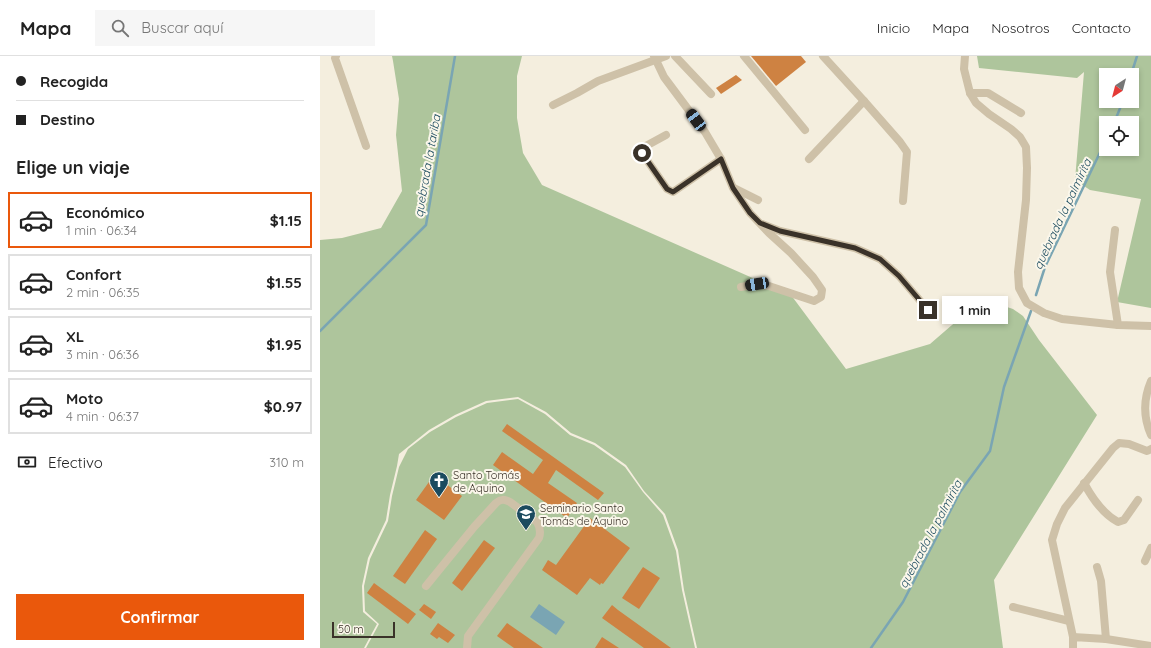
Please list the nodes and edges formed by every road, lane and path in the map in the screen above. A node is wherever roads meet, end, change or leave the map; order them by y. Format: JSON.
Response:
{"nodes":[{"id":1,"x":336,"y":56,"type":"edge"},
{"id":2,"x":666,"y":56,"type":"edge"},
{"id":3,"x":675,"y":56,"type":"edge"},
{"id":4,"x":744,"y":56,"type":"edge"},
{"id":5,"x":822,"y":56,"type":"edge"},
{"id":6,"x":964,"y":56,"type":"edge"},
{"id":7,"x":655,"y":58,"type":"edge"},
{"id":8,"x":970,"y":92,"type":"junction"},
{"id":9,"x":711,"y":94,"type":"dead end"},
{"id":10,"x":864,"y":101,"type":"junction"},
{"id":11,"x":553,"y":105,"type":"dead end"},
{"id":12,"x":1021,"y":113,"type":"dead end"},
{"id":13,"x":805,"y":130,"type":"dead end"},
{"id":14,"x":666,"y":135,"type":"dead end"},
{"id":15,"x":366,"y":146,"type":"dead end"},
{"id":16,"x":721,"y":159,"type":"junction"},
{"id":17,"x":809,"y":159,"type":"dead end"},
{"id":18,"x":733,"y":188,"type":"junction"},
{"id":19,"x":758,"y":200,"type":"dead end"},
{"id":20,"x":903,"y":201,"type":"dead end"},
{"id":21,"x":760,"y":223,"type":"junction"},
{"id":22,"x":1115,"y":230,"type":"dead end"},
{"id":23,"x":741,"y":287,"type":"dead end"},
{"id":24,"x":928,"y":310,"type":"dead end"},
{"id":25,"x":1118,"y":325,"type":"junction"},
{"id":26,"x":1151,"y":326,"type":"edge"},
{"id":27,"x":1151,"y":382,"type":"edge"},
{"id":28,"x":1151,"y":435,"type":"edge"},
{"id":29,"x":1151,"y":449,"type":"edge"},
{"id":30,"x":1084,"y":483,"type":"junction"},
{"id":31,"x":1138,"y":500,"type":"dead end"},
{"id":32,"x":1151,"y":548,"type":"edge"},
{"id":33,"x":1145,"y":561,"type":"dead end"},
{"id":34,"x":1097,"y":567,"type":"dead end"},
{"id":35,"x":426,"y":586,"type":"dead end"},
{"id":36,"x":1013,"y":607,"type":"dead end"},
{"id":37,"x":1069,"y":621,"type":"junction"},
{"id":38,"x":1073,"y":637,"type":"junction"},
{"id":39,"x":1106,"y":638,"type":"junction"},
{"id":40,"x":1151,"y":646,"type":"edge"},
{"id":41,"x":467,"y":648,"type":"edge"},
{"id":42,"x":1073,"y":648,"type":"edge"}],
"edges":[{"from":1,"to":15,"type":"street"},
{"from":2,"to":7,"type":"street"},
{"from":3,"to":9,"type":"street"},
{"from":4,"to":13,"type":"street"},
{"from":5,"to":10,"type":"street"},
{"from":6,"to":8,"type":"street"},
{"from":7,"to":11,"type":"street"},
{"from":7,"to":16,"type":"street"},
{"from":8,"to":12,"type":"street"},
{"from":8,"to":25,"type":"street"},
{"from":10,"to":17,"type":"street"},
{"from":10,"to":20,"type":"street"},
{"from":14,"to":16,"type":"street"},
{"from":16,"to":18,"type":"street"},
{"from":18,"to":19,"type":"street"},
{"from":18,"to":21,"type":"street"},
{"from":21,"to":23,"type":"street"},
{"from":21,"to":24,"type":"street"},
{"from":22,"to":25,"type":"street"},
{"from":25,"to":26,"type":"street"},
{"from":27,"to":28,"type":"street"},
{"from":29,"to":30,"type":"street"},
{"from":30,"to":31,"type":"street"},
{"from":30,"to":37,"type":"street"},
{"from":32,"to":33,"type":"street"},
{"from":34,"to":39,"type":"street"},
{"from":35,"to":41,"type":"street"},
{"from":36,"to":37,"type":"street"},
{"from":37,"to":38,"type":"street"},
{"from":38,"to":39,"type":"street"},
{"from":38,"to":42,"type":"street"},
{"from":39,"to":40,"type":"street"}]}
